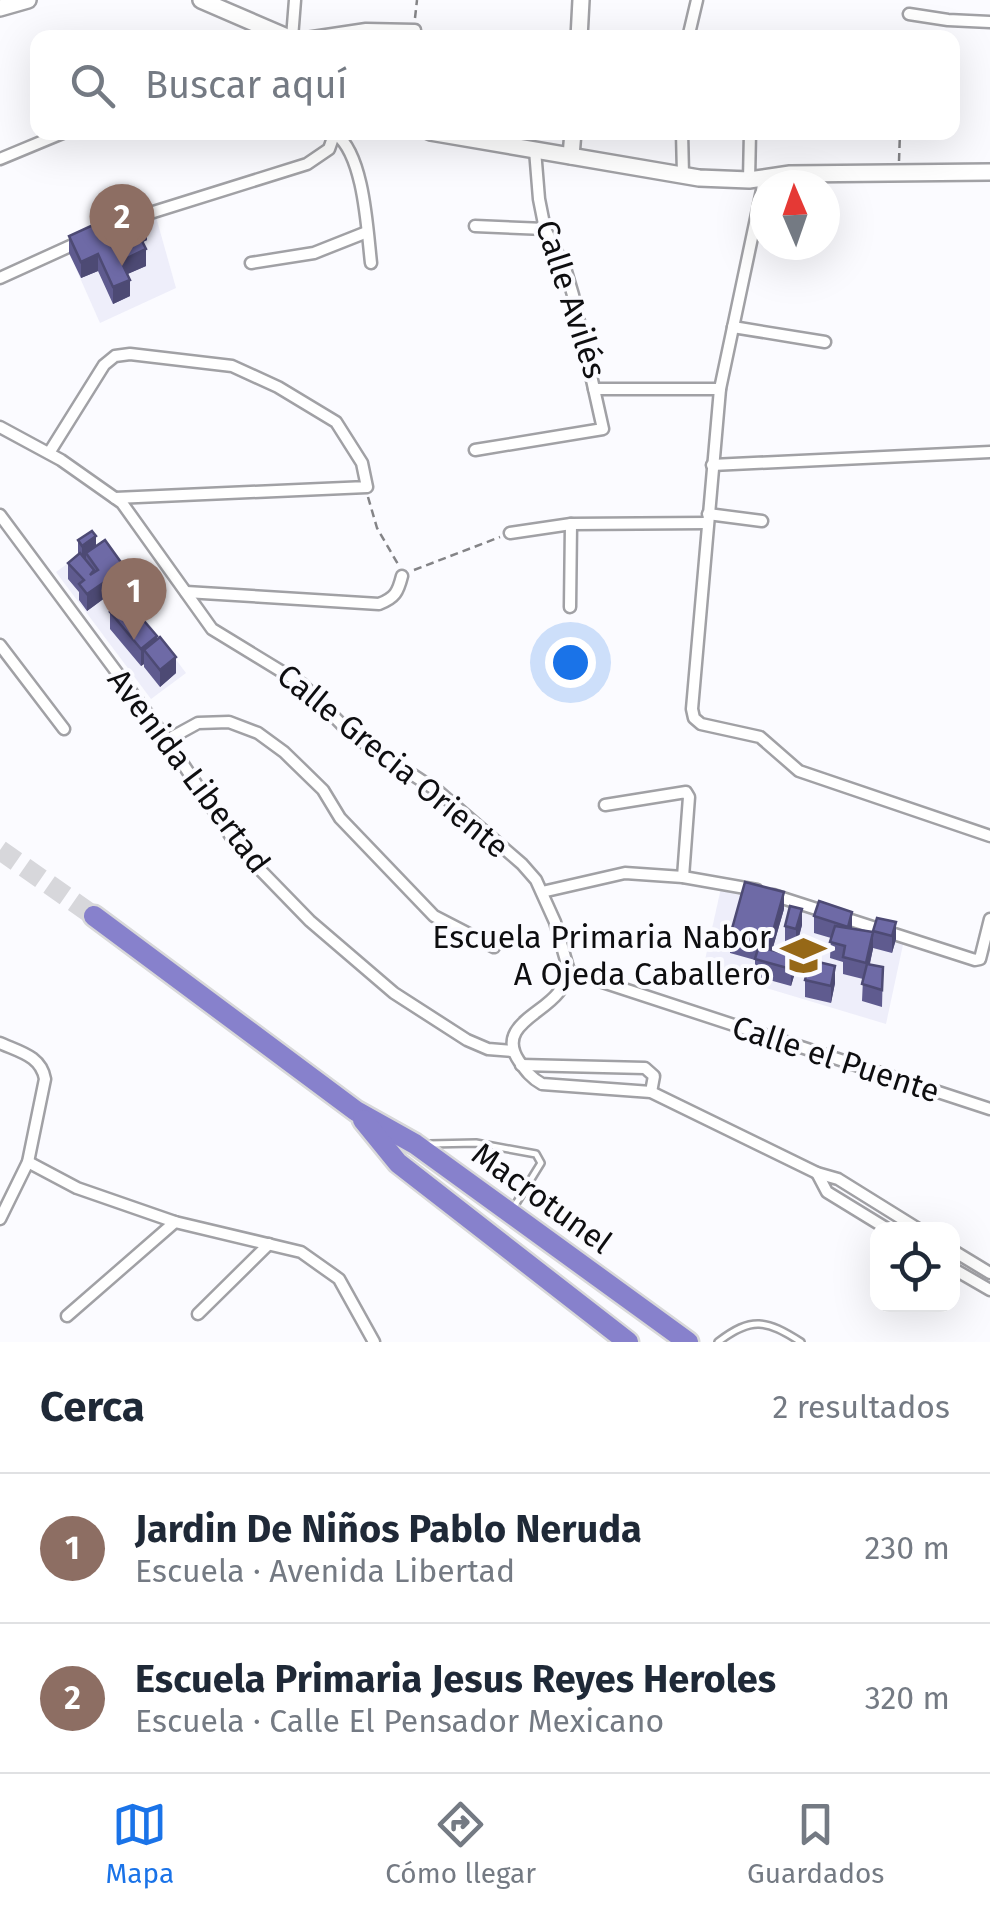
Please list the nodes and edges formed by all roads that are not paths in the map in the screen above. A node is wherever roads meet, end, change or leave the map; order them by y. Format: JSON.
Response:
{"nodes":[{"id":1,"x":28,"y":0,"type":"edge"},
{"id":2,"x":201,"y":0,"type":"edge"},
{"id":3,"x":295,"y":0,"type":"edge"},
{"id":4,"x":581,"y":0,"type":"edge"},
{"id":5,"x":697,"y":0,"type":"edge"},
{"id":6,"x":0,"y":8,"type":"edge"},
{"id":7,"x":909,"y":14,"type":"dead end"},
{"id":8,"x":990,"y":22,"type":"edge"},
{"id":9,"x":272,"y":30,"type":"edge"},
{"id":10,"x":292,"y":30,"type":"edge"},
{"id":11,"x":359,"y":30,"type":"edge"},
{"id":12,"x":415,"y":30,"type":"road end"},
{"id":13,"x":579,"y":30,"type":"edge"},
{"id":14,"x":690,"y":30,"type":"edge"},
{"id":15,"x":47,"y":140,"type":"edge"},
{"id":16,"x":333,"y":140,"type":"edge"},
{"id":17,"x":342,"y":140,"type":"edge"},
{"id":18,"x":477,"y":140,"type":"edge"},
{"id":19,"x":573,"y":140,"type":"edge"},
{"id":20,"x":682,"y":140,"type":"edge"},
{"id":21,"x":751,"y":140,"type":"edge"},
{"id":22,"x":535,"y":150,"type":"junction"},
{"id":23,"x":572,"y":156,"type":"junction"},
{"id":24,"x":0,"y":160,"type":"edge"},
{"id":25,"x":756,"y":170,"type":"edge"},
{"id":26,"x":990,"y":172,"type":"edge"},
{"id":27,"x":683,"y":174,"type":"junction"},
{"id":28,"x":840,"y":175,"type":"edge"},
{"id":29,"x":750,"y":178,"type":"edge"},
{"id":30,"x":750,"y":221,"type":"edge"},
{"id":31,"x":121,"y":223,"type":"edge"},
{"id":32,"x":476,"y":226,"type":"dead end"},
{"id":33,"x":546,"y":229,"type":"junction"},
{"id":34,"x":367,"y":232,"type":"junction"},
{"id":35,"x":86,"y":238,"type":"edge"},
{"id":36,"x":251,"y":262,"type":"dead end"},
{"id":37,"x":371,"y":262,"type":"dead end"},
{"id":38,"x":0,"y":278,"type":"edge"},
{"id":39,"x":733,"y":327,"type":"junction"},
{"id":40,"x":825,"y":342,"type":"dead end"},
{"id":41,"x":720,"y":389,"type":"junction"},
{"id":42,"x":594,"y":390,"type":"junction"},
{"id":43,"x":0,"y":427,"type":"edge"},
{"id":44,"x":475,"y":450,"type":"dead end"},
{"id":45,"x":990,"y":452,"type":"edge"},
{"id":46,"x":49,"y":453,"type":"junction"},
{"id":47,"x":712,"y":464,"type":"junction"},
{"id":48,"x":114,"y":498,"type":"junction"},
{"id":49,"x":0,"y":514,"type":"edge"},
{"id":50,"x":708,"y":519,"type":"junction"},
{"id":51,"x":762,"y":521,"type":"dead end"},
{"id":52,"x":572,"y":524,"type":"junction"},
{"id":53,"x":5,"y":532,"type":"edge"},
{"id":54,"x":510,"y":533,"type":"road end"},
{"id":55,"x":402,"y":576,"type":"road end"},
{"id":56,"x":186,"y":592,"type":"junction"},
{"id":57,"x":570,"y":607,"type":"dead end"},
{"id":58,"x":0,"y":645,"type":"edge"},
{"id":59,"x":64,"y":729,"type":"dead end"},
{"id":60,"x":167,"y":740,"type":"junction"},
{"id":61,"x":605,"y":805,"type":"dead end"},
{"id":62,"x":990,"y":836,"type":"edge"},
{"id":63,"x":682,"y":877,"type":"junction"},
{"id":64,"x":542,"y":892,"type":"junction"},
{"id":65,"x":94,"y":916,"type":"tunnel mouth"},
{"id":66,"x":990,"y":919,"type":"edge"},
{"id":67,"x":494,"y":947,"type":"dead end"},
{"id":68,"x":569,"y":970,"type":"junction"},
{"id":69,"x":0,"y":1043,"type":"edge"},
{"id":70,"x":512,"y":1050,"type":"junction"},
{"id":71,"x":522,"y":1065,"type":"junction"},
{"id":72,"x":651,"y":1092,"type":"junction"},
{"id":73,"x":990,"y":1109,"type":"edge"},
{"id":74,"x":356,"y":1110,"type":"junction"},
{"id":75,"x":415,"y":1144,"type":"junction"},
{"id":76,"x":28,"y":1162,"type":"junction"},
{"id":77,"x":817,"y":1173,"type":"junction"},
{"id":78,"x":511,"y":1213,"type":"junction"},
{"id":79,"x":0,"y":1219,"type":"edge"},
{"id":80,"x":175,"y":1222,"type":"junction"},
{"id":81,"x":876,"y":1222,"type":"edge"},
{"id":82,"x":907,"y":1222,"type":"edge"},
{"id":83,"x":269,"y":1244,"type":"junction"},
{"id":84,"x":960,"y":1255,"type":"edge"},
{"id":85,"x":960,"y":1273,"type":"edge"},
{"id":86,"x":990,"y":1273,"type":"edge"},
{"id":87,"x":990,"y":1290,"type":"edge"},
{"id":88,"x":198,"y":1314,"type":"dead end"},
{"id":89,"x":67,"y":1316,"type":"dead end"},
{"id":90,"x":374,"y":1342,"type":"edge"},
{"id":91,"x":628,"y":1342,"type":"edge"},
{"id":92,"x":688,"y":1342,"type":"edge"},
{"id":93,"x":718,"y":1342,"type":"edge"},
{"id":94,"x":801,"y":1342,"type":"edge"}],
"edges":[{"from":1,"to":6,"type":"street"},
{"from":2,"to":9,"type":"street"},
{"from":3,"to":10,"type":"street"},
{"from":4,"to":13,"type":"street"},
{"from":5,"to":14,"type":"street"},
{"from":7,"to":8,"type":"street"},
{"from":11,"to":12,"type":"street"},
{"from":15,"to":24,"type":"street"},
{"from":16,"to":31,"type":"street"},
{"from":17,"to":34,"type":"street"},
{"from":18,"to":22,"type":"street"},
{"from":19,"to":23,"type":"street"},
{"from":20,"to":27,"type":"street"},
{"from":21,"to":25,"type":"street"},
{"from":22,"to":23,"type":"street"},
{"from":22,"to":33,"type":"street","name":"Calle Avilés"},
{"from":23,"to":27,"type":"street"},
{"from":26,"to":28,"type":"street"},
{"from":27,"to":29,"type":"street"},
{"from":30,"to":39,"type":"street"},
{"from":32,"to":33,"type":"street"},
{"from":33,"to":42,"type":"street","name":"Calle Avilés"},
{"from":34,"to":36,"type":"street"},
{"from":34,"to":37,"type":"street"},
{"from":35,"to":38,"type":"street"},
{"from":39,"to":40,"type":"street"},
{"from":39,"to":41,"type":"street"},
{"from":41,"to":42,"type":"street","name":"Calle Avilés"},
{"from":41,"to":47,"type":"street"},
{"from":42,"to":44,"type":"street"},
{"from":43,"to":46,"type":"street","name":"Calle Grecia Oriente"},
{"from":45,"to":47,"type":"street"},
{"from":46,"to":48,"type":"street","name":"Calle Grecia Oriente"},
{"from":46,"to":48,"type":"street"},
{"from":47,"to":50,"type":"street"},
{"from":48,"to":56,"type":"street","name":"Calle Grecia Oriente"},
{"from":49,"to":53,"type":"street","name":"Avenida Libertad"},
{"from":50,"to":51,"type":"street"},
{"from":50,"to":52,"type":"street"},
{"from":50,"to":62,"type":"street"},
{"from":52,"to":54,"type":"street"},
{"from":52,"to":57,"type":"street"},
{"from":53,"to":60,"type":"street","name":"Avenida Libertad"},
{"from":55,"to":56,"type":"street"},
{"from":56,"to":64,"type":"street","name":"Calle Grecia Oriente"},
{"from":58,"to":59,"type":"street"},
{"from":60,"to":67,"type":"street"},
{"from":60,"to":70,"type":"street","name":"Avenida Libertad"},
{"from":61,"to":63,"type":"street"},
{"from":63,"to":64,"type":"street"},
{"from":63,"to":66,"type":"street"},
{"from":64,"to":68,"type":"street","name":"Calle Grecia Oriente"},
{"from":65,"to":74,"type":"highway","name":"Macrotunel"},
{"from":68,"to":70,"type":"street"},
{"from":68,"to":73,"type":"street","name":"Calle el Puente"},
{"from":69,"to":76,"type":"street"},
{"from":70,"to":71,"type":"street"},
{"from":71,"to":72,"type":"street"},
{"from":71,"to":72,"type":"street"},
{"from":72,"to":77,"type":"street"},
{"from":74,"to":75,"type":"highway","name":"Macrotunel"},
{"from":74,"to":91,"type":"highway","name":"Macrotunel"},
{"from":75,"to":78,"type":"highway","name":"Macrotunel"},
{"from":75,"to":78,"type":"lane"},
{"from":76,"to":79,"type":"street"},
{"from":76,"to":80,"type":"street"},
{"from":77,"to":81,"type":"street"},
{"from":77,"to":82,"type":"street"},
{"from":78,"to":92,"type":"highway","name":"Macrotunel"},
{"from":80,"to":83,"type":"street"},
{"from":80,"to":89,"type":"street"},
{"from":83,"to":88,"type":"street"},
{"from":83,"to":90,"type":"street"},
{"from":84,"to":86,"type":"street"},
{"from":85,"to":87,"type":"street"},
{"from":93,"to":94,"type":"lane"}]}
